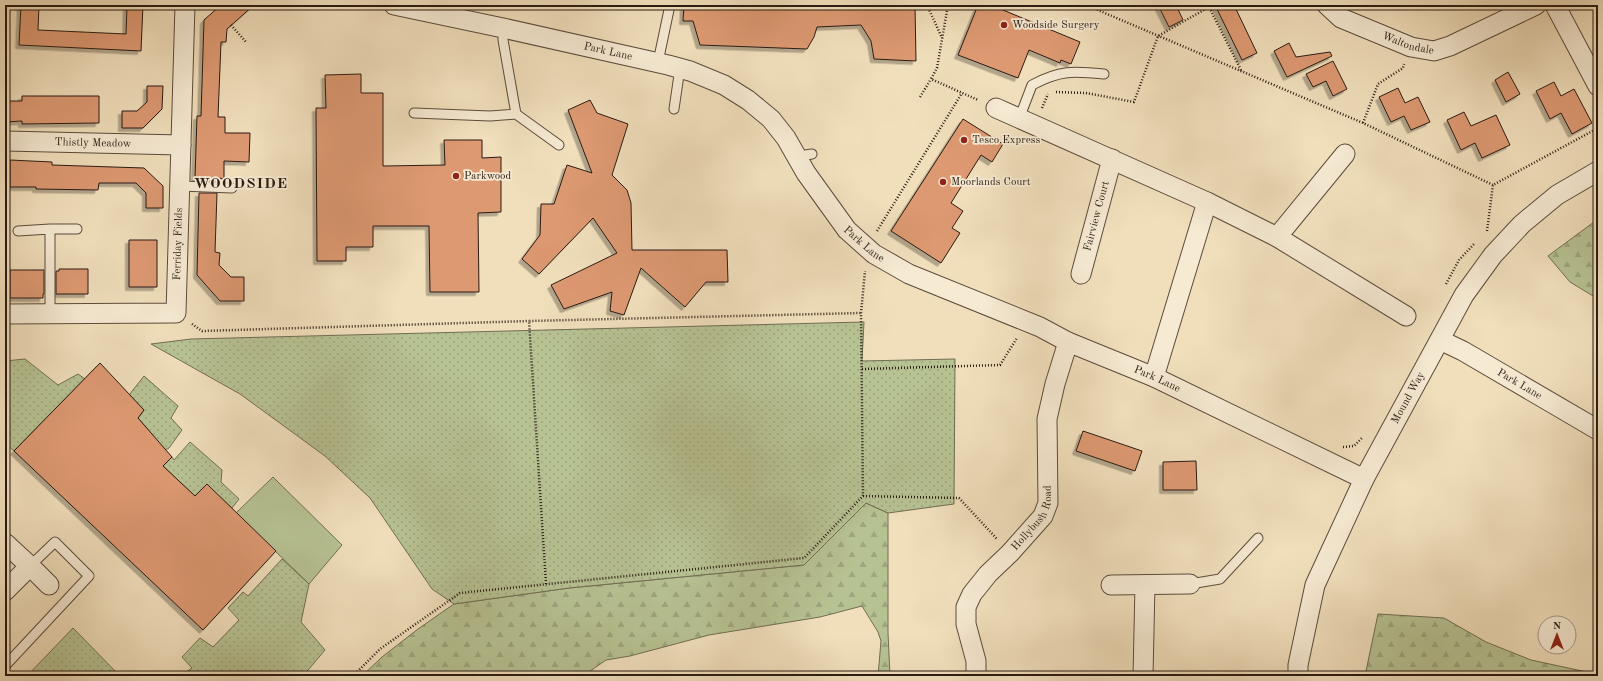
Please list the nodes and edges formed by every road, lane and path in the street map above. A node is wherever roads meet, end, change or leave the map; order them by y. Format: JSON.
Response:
{"nodes":[{"id":1,"x":185,"y":5,"type":"edge"},
{"id":2,"x":394,"y":5,"type":"edge"},
{"id":3,"x":670,"y":5,"type":"edge"},
{"id":4,"x":927,"y":5,"type":"edge"},
{"id":5,"x":948,"y":5,"type":"edge"},
{"id":6,"x":1086,"y":5,"type":"edge"},
{"id":7,"x":1327,"y":5,"type":"edge"},
{"id":8,"x":1536,"y":5,"type":"edge"},
{"id":9,"x":1555,"y":5,"type":"edge"},
{"id":10,"x":1209,"y":6,"type":"edge"},
{"id":11,"x":419,"y":7,"type":"edge"},
{"id":12,"x":231,"y":25,"type":"dead end"},
{"id":13,"x":504,"y":28,"type":"junction"},
{"id":14,"x":1158,"y":36,"type":"junction"},
{"id":15,"x":942,"y":38,"type":"junction"},
{"id":16,"x":246,"y":42,"type":"dead end"},
{"id":17,"x":1411,"y":47,"type":"junction"},
{"id":18,"x":658,"y":62,"type":"junction"},
{"id":19,"x":680,"y":68,"type":"junction"},
{"id":20,"x":1242,"y":72,"type":"junction"},
{"id":21,"x":1104,"y":74,"type":"dead end"},
{"id":22,"x":932,"y":79,"type":"junction"},
{"id":23,"x":1598,"y":86,"type":"edge"},
{"id":24,"x":962,"y":93,"type":"junction"},
{"id":25,"x":920,"y":97,"type":"dead end"},
{"id":26,"x":996,"y":108,"type":"joint"},
{"id":27,"x":674,"y":109,"type":"dead end"},
{"id":28,"x":414,"y":114,"type":"dead end"},
{"id":29,"x":516,"y":114,"type":"junction"},
{"id":30,"x":1027,"y":122,"type":"junction"},
{"id":31,"x":1362,"y":123,"type":"junction"},
{"id":32,"x":5,"y":141,"type":"edge"},
{"id":33,"x":559,"y":144,"type":"dead end"},
{"id":34,"x":181,"y":145,"type":"junction"},
{"id":35,"x":1345,"y":154,"type":"dead end"},
{"id":36,"x":1112,"y":159,"type":"junction"},
{"id":37,"x":1598,"y":171,"type":"edge"},
{"id":38,"x":1493,"y":185,"type":"dead end"},
{"id":39,"x":180,"y":186,"type":"junction"},
{"id":40,"x":232,"y":188,"type":"dead end"},
{"id":41,"x":1207,"y":202,"type":"junction"},
{"id":42,"x":50,"y":229,"type":"junction"},
{"id":43,"x":76,"y":229,"type":"dead end"},
{"id":44,"x":18,"y":231,"type":"dead end"},
{"id":45,"x":1277,"y":237,"type":"junction"},
{"id":46,"x":867,"y":248,"type":"junction"},
{"id":47,"x":1081,"y":274,"type":"dead end"},
{"id":48,"x":50,"y":313,"type":"junction"},
{"id":49,"x":176,"y":313,"type":"junction"},
{"id":50,"x":861,"y":313,"type":"junction"},
{"id":51,"x":5,"y":314,"type":"edge"},
{"id":52,"x":1406,"y":316,"type":"dead end"},
{"id":53,"x":529,"y":321,"type":"junction"},
{"id":54,"x":1027,"y":322,"type":"junction"},
{"id":55,"x":1440,"y":340,"type":"junction"},
{"id":56,"x":1068,"y":342,"type":"junction"},
{"id":57,"x":862,"y":369,"type":"junction"},
{"id":58,"x":1154,"y":377,"type":"junction"},
{"id":59,"x":1598,"y":430,"type":"edge"},
{"id":60,"x":1364,"y":479,"type":"junction"},
{"id":61,"x":864,"y":496,"type":"junction"},
{"id":62,"x":1258,"y":538,"type":"dead end"},
{"id":63,"x":5,"y":543,"type":"edge"},
{"id":64,"x":1010,"y":553,"type":"junction"},
{"id":65,"x":30,"y":566,"type":"junction"},
{"id":66,"x":546,"y":584,"type":"junction"},
{"id":67,"x":1190,"y":584,"type":"joint"},
{"id":68,"x":49,"y":585,"type":"dead end"},
{"id":69,"x":1111,"y":585,"type":"dead end"},
{"id":70,"x":1145,"y":585,"type":"junction"},
{"id":71,"x":5,"y":591,"type":"edge"},
{"id":72,"x":5,"y":666,"type":"edge"},
{"id":73,"x":353,"y":676,"type":"edge"},
{"id":74,"x":976,"y":676,"type":"edge"},
{"id":75,"x":1143,"y":676,"type":"edge"},
{"id":76,"x":1298,"y":676,"type":"edge"}],
"edges":[{"from":1,"to":34,"type":"street","name":"Ferriday Fields"},
{"from":2,"to":11,"type":"street","name":"Park Lane"},
{"from":3,"to":18,"type":"lane"},
{"from":4,"to":15,"type":"path"},
{"from":5,"to":15,"type":"path"},
{"from":6,"to":14,"type":"path"},
{"from":7,"to":17,"type":"street","name":"Waltondale"},
{"from":8,"to":17,"type":"street","name":"Waltondale"},
{"from":9,"to":23,"type":"street"},
{"from":10,"to":14,"type":"path"},
{"from":10,"to":20,"type":"path"},
{"from":11,"to":13,"type":"street","name":"Park Lane"},
{"from":12,"to":16,"type":"path"},
{"from":13,"to":18,"type":"street","name":"Park Lane"},
{"from":13,"to":29,"type":"lane"},
{"from":14,"to":20,"type":"path"},
{"from":14,"to":30,"type":"path"},
{"from":15,"to":22,"type":"path"},
{"from":17,"to":31,"type":"path"},
{"from":18,"to":19,"type":"street","name":"Park Lane"},
{"from":19,"to":27,"type":"lane"},
{"from":19,"to":46,"type":"street","name":"Park Lane"},
{"from":20,"to":31,"type":"path"},
{"from":21,"to":30,"type":"lane"},
{"from":22,"to":24,"type":"path"},
{"from":22,"to":25,"type":"path"},
{"from":24,"to":26,"type":"path"},
{"from":24,"to":46,"type":"path"},
{"from":26,"to":30,"type":"street"},
{"from":28,"to":29,"type":"lane"},
{"from":29,"to":33,"type":"lane"},
{"from":30,"to":36,"type":"street"},
{"from":31,"to":38,"type":"path"},
{"from":32,"to":34,"type":"street","name":"Thistly Meadow"},
{"from":34,"to":39,"type":"street","name":"Ferriday Fields"},
{"from":35,"to":45,"type":"street"},
{"from":36,"to":41,"type":"street"},
{"from":36,"to":47,"type":"street","name":"Fairview Court"},
{"from":37,"to":55,"type":"street","name":"Mound Way"},
{"from":39,"to":40,"type":"lane"},
{"from":39,"to":49,"type":"street","name":"Ferriday Fields"},
{"from":41,"to":45,"type":"street"},
{"from":41,"to":58,"type":"street"},
{"from":42,"to":43,"type":"lane"},
{"from":42,"to":44,"type":"lane"},
{"from":42,"to":48,"type":"lane"},
{"from":45,"to":52,"type":"street"},
{"from":46,"to":50,"type":"path"},
{"from":46,"to":54,"type":"street","name":"Park Lane"},
{"from":48,"to":49,"type":"street"},
{"from":48,"to":51,"type":"street"},
{"from":49,"to":53,"type":"path"},
{"from":50,"to":53,"type":"path"},
{"from":50,"to":57,"type":"path"},
{"from":53,"to":66,"type":"path"},
{"from":54,"to":56,"type":"street","name":"Park Lane"},
{"from":54,"to":57,"type":"path"},
{"from":55,"to":59,"type":"street","name":"Park Lane"},
{"from":55,"to":60,"type":"street","name":"Mound Way"},
{"from":56,"to":58,"type":"street","name":"Park Lane"},
{"from":56,"to":64,"type":"street","name":"Hollybush Road"},
{"from":57,"to":61,"type":"path"},
{"from":58,"to":60,"type":"street","name":"Park Lane"},
{"from":60,"to":76,"type":"street","name":"Mound Way"},
{"from":61,"to":64,"type":"path"},
{"from":61,"to":66,"type":"path"},
{"from":62,"to":67,"type":"lane"},
{"from":63,"to":65,"type":"street"},
{"from":64,"to":74,"type":"street","name":"Hollybush Road"},
{"from":65,"to":68,"type":"street"},
{"from":65,"to":71,"type":"street"},
{"from":65,"to":72,"type":"lane"},
{"from":66,"to":73,"type":"path"},
{"from":67,"to":70,"type":"street"},
{"from":69,"to":70,"type":"street"},
{"from":70,"to":75,"type":"street"}]}
